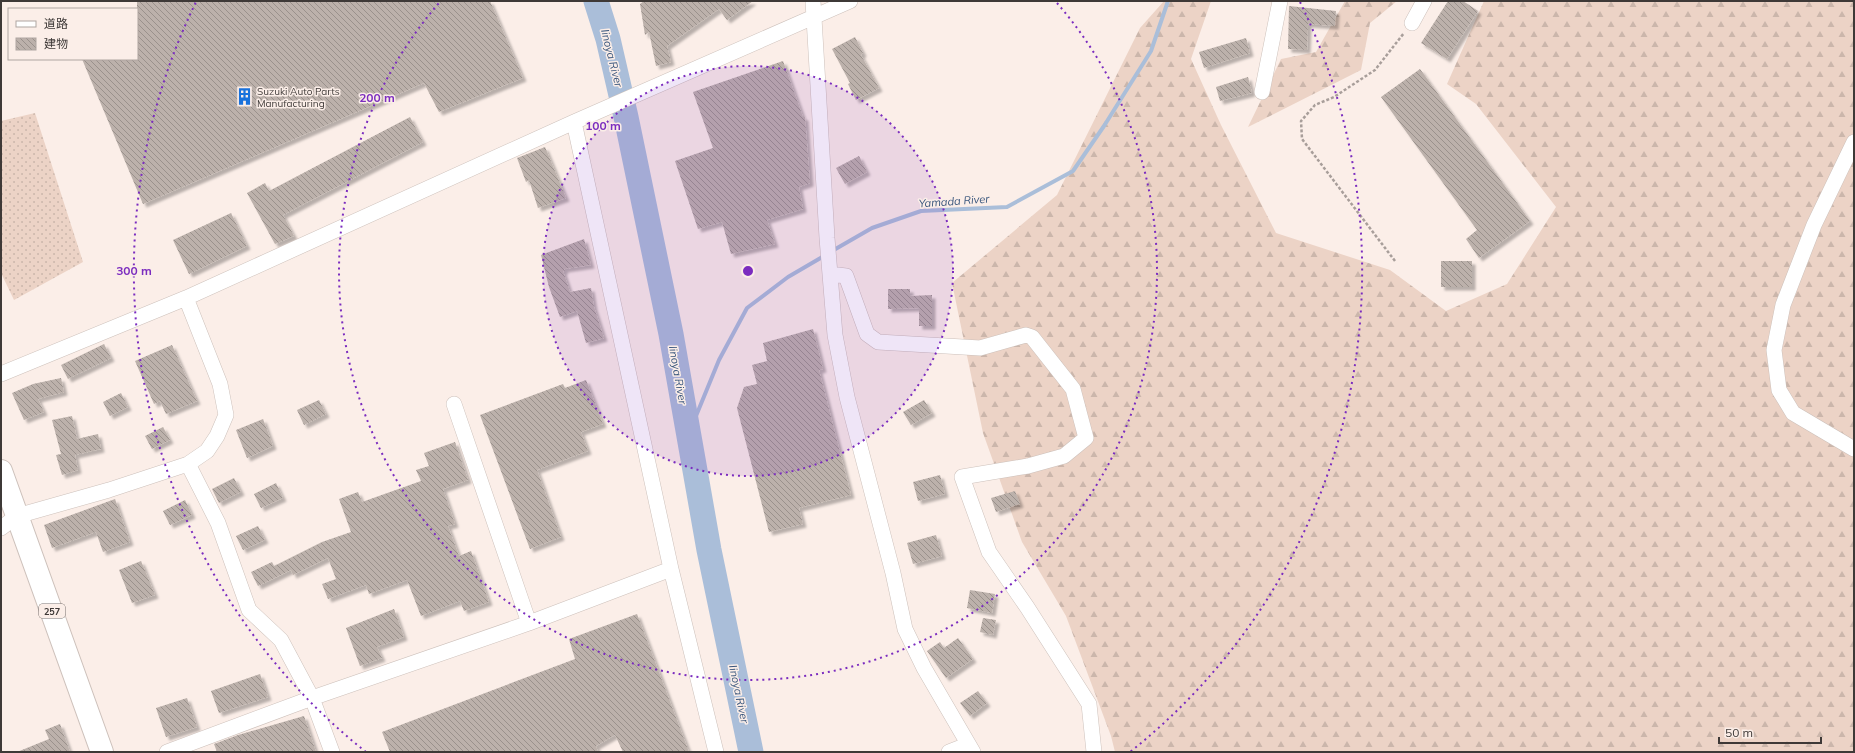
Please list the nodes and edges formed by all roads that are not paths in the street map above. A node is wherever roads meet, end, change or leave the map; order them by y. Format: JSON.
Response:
{"nodes":[{"id":1,"x":812,"y":1,"type":"edge"},
{"id":2,"x":850,"y":1,"type":"edge"},
{"id":3,"x":1280,"y":1,"type":"edge"},
{"id":4,"x":1424,"y":1,"type":"edge"},
{"id":5,"x":814,"y":18,"type":"junction"},
{"id":6,"x":1412,"y":23,"type":"road end"},
{"id":7,"x":1262,"y":92,"type":"dead end"},
{"id":8,"x":574,"y":122,"type":"junction"},
{"id":9,"x":1854,"y":142,"type":"edge"},
{"id":10,"x":830,"y":270,"type":"junction"},
{"id":11,"x":186,"y":298,"type":"junction"},
{"id":12,"x":1,"y":374,"type":"edge"},
{"id":13,"x":454,"y":404,"type":"dead end"},
{"id":14,"x":1854,"y":449,"type":"edge"},
{"id":15,"x":188,"y":464,"type":"junction"},
{"id":16,"x":1,"y":471,"type":"edge"},
{"id":17,"x":9,"y":522,"type":"edge"},
{"id":18,"x":670,"y":569,"type":"junction"},
{"id":19,"x":530,"y":623,"type":"junction"},
{"id":20,"x":312,"y":698,"type":"junction"},
{"id":21,"x":970,"y":748,"type":"edge"},
{"id":22,"x":102,"y":752,"type":"edge"},
{"id":23,"x":167,"y":752,"type":"edge"},
{"id":24,"x":332,"y":752,"type":"edge"},
{"id":25,"x":716,"y":752,"type":"edge"},
{"id":26,"x":949,"y":752,"type":"edge"},
{"id":27,"x":1094,"y":752,"type":"edge"}],
"edges":[{"from":1,"to":5,"type":"street"},
{"from":2,"to":5,"type":"street"},
{"from":3,"to":7,"type":"street"},
{"from":4,"to":6,"type":"street"},
{"from":5,"to":8,"type":"street"},
{"from":5,"to":10,"type":"street"},
{"from":8,"to":11,"type":"street"},
{"from":8,"to":18,"type":"street"},
{"from":9,"to":14,"type":"street"},
{"from":10,"to":21,"type":"street"},
{"from":10,"to":27,"type":"street"},
{"from":11,"to":12,"type":"street"},
{"from":11,"to":15,"type":"street"},
{"from":13,"to":19,"type":"street"},
{"from":15,"to":17,"type":"street"},
{"from":15,"to":20,"type":"street"},
{"from":16,"to":17,"type":"highway","number":"257"},
{"from":17,"to":22,"type":"highway","number":"257"},
{"from":18,"to":19,"type":"street"},
{"from":18,"to":25,"type":"street"},
{"from":19,"to":20,"type":"street"},
{"from":20,"to":23,"type":"street"},
{"from":20,"to":24,"type":"street"},
{"from":21,"to":26,"type":"street"}]}
